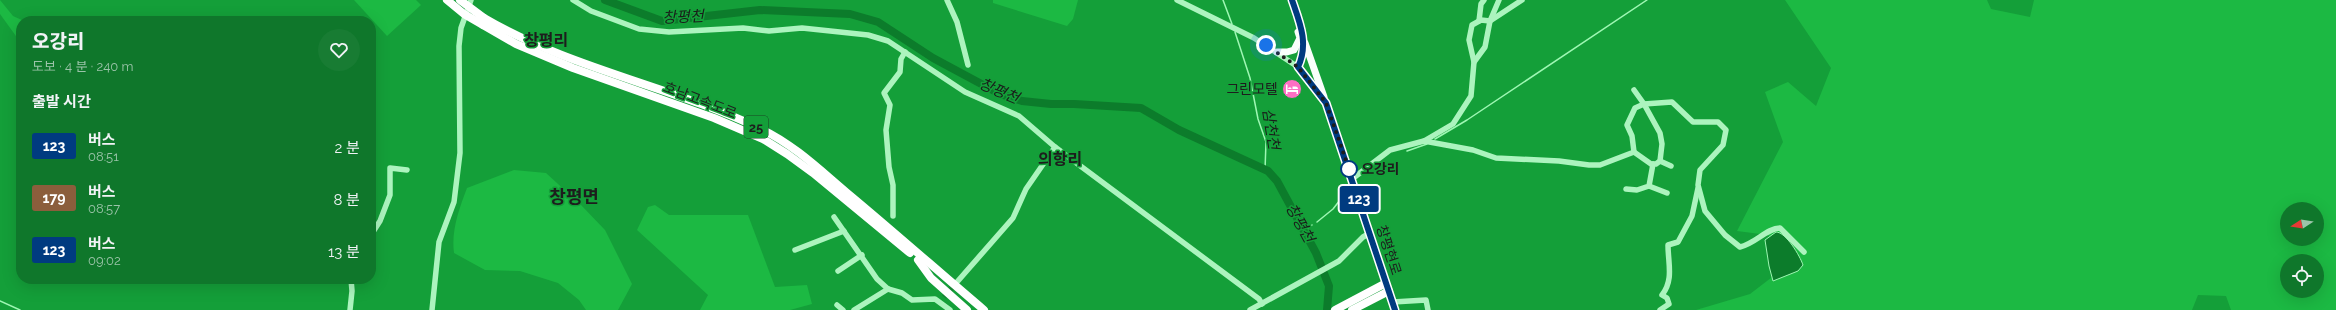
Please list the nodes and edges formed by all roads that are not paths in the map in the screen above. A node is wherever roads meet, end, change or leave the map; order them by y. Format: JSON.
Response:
{"nodes":[{"id":1,"x":447,"y":0,"type":"edge"},
{"id":2,"x":460,"y":0,"type":"edge"},
{"id":3,"x":471,"y":0,"type":"edge"},
{"id":4,"x":573,"y":0,"type":"edge"},
{"id":5,"x":1177,"y":0,"type":"edge"},
{"id":6,"x":1484,"y":0,"type":"edge"},
{"id":7,"x":1499,"y":0,"type":"edge"},
{"id":8,"x":1522,"y":0,"type":"edge"},
{"id":9,"x":944,"y":1,"type":"edge"},
{"id":10,"x":1292,"y":2,"type":"edge"},
{"id":11,"x":1479,"y":21,"type":"junction"},
{"id":12,"x":1490,"y":21,"type":"junction"},
{"id":13,"x":484,"y":22,"type":"junction"},
{"id":14,"x":1303,"y":36,"type":"junction"},
{"id":15,"x":905,"y":52,"type":"junction"},
{"id":16,"x":1277,"y":52,"type":"junction"},
{"id":17,"x":1474,"y":62,"type":"junction"},
{"id":18,"x":968,"y":65,"type":"dead end"},
{"id":19,"x":1298,"y":67,"type":"junction"},
{"id":20,"x":1634,"y":90,"type":"dead end"},
{"id":21,"x":1326,"y":103,"type":"junction"},
{"id":22,"x":1644,"y":104,"type":"junction"},
{"id":23,"x":1424,"y":141,"type":"junction"},
{"id":24,"x":1055,"y":147,"type":"junction"},
{"id":25,"x":1634,"y":152,"type":"junction"},
{"id":26,"x":1660,"y":161,"type":"junction"},
{"id":27,"x":1653,"y":164,"type":"junction"},
{"id":28,"x":1670,"y":166,"type":"dead end"},
{"id":29,"x":407,"y":170,"type":"dead end"},
{"id":30,"x":1352,"y":179,"type":"junction"},
{"id":31,"x":1698,"y":185,"type":"junction"},
{"id":32,"x":1649,"y":186,"type":"junction"},
{"id":33,"x":1626,"y":189,"type":"dead end"},
{"id":34,"x":1667,"y":193,"type":"dead end"},
{"id":35,"x":893,"y":216,"type":"dead end"},
{"id":36,"x":834,"y":217,"type":"dead end"},
{"id":37,"x":376,"y":227,"type":"edge"},
{"id":38,"x":844,"y":231,"type":"junction"},
{"id":39,"x":1370,"y":233,"type":"junction"},
{"id":40,"x":795,"y":250,"type":"dead end"},
{"id":41,"x":1804,"y":252,"type":"dead end"},
{"id":42,"x":862,"y":255,"type":"junction"},
{"id":43,"x":918,"y":260,"type":"junction"},
{"id":44,"x":838,"y":271,"type":"dead end"},
{"id":45,"x":957,"y":282,"type":"tunnel mouth"},
{"id":46,"x":351,"y":284,"type":"edge"},
{"id":47,"x":1387,"y":287,"type":"junction"},
{"id":48,"x":888,"y":288,"type":"junction"},
{"id":49,"x":944,"y":298,"type":"tunnel mouth"},
{"id":50,"x":971,"y":298,"type":"junction"},
{"id":51,"x":1393,"y":302,"type":"junction"},
{"id":52,"x":943,"y":304,"type":"junction"},
{"id":53,"x":1262,"y":304,"type":"junction"},
{"id":54,"x":837,"y":305,"type":"dead end"},
{"id":55,"x":1349,"y":307,"type":"edge"},
{"id":56,"x":350,"y":310,"type":"edge"},
{"id":57,"x":432,"y":310,"type":"edge"},
{"id":58,"x":843,"y":310,"type":"edge"},
{"id":59,"x":854,"y":310,"type":"edge"},
{"id":60,"x":946,"y":310,"type":"edge"},
{"id":61,"x":950,"y":310,"type":"edge"},
{"id":62,"x":967,"y":310,"type":"edge"},
{"id":63,"x":976,"y":310,"type":"edge"},
{"id":64,"x":984,"y":310,"type":"edge"},
{"id":65,"x":993,"y":310,"type":"edge"},
{"id":66,"x":1250,"y":310,"type":"edge"},
{"id":67,"x":1335,"y":310,"type":"edge"},
{"id":68,"x":1395,"y":310,"type":"edge"},
{"id":69,"x":1428,"y":310,"type":"edge"},
{"id":70,"x":1660,"y":310,"type":"edge"}],
"edges":[{"from":1,"to":13,"type":"highway","name":"호남고속도로","number":"25","bridge":true},
{"from":2,"to":13,"type":"highway","name":"호남고속도로","number":"25","bridge":true},
{"from":3,"to":57,"type":"street"},
{"from":4,"to":15,"type":"street"},
{"from":5,"to":16,"type":"street"},
{"from":6,"to":11,"type":"street"},
{"from":7,"to":12,"type":"street"},
{"from":8,"to":12,"type":"street"},
{"from":9,"to":18,"type":"street"},
{"from":10,"to":14,"type":"main road"},
{"from":10,"to":16,"type":"main road"},
{"from":11,"to":12,"type":"street"},
{"from":11,"to":17,"type":"street"},
{"from":12,"to":17,"type":"street"},
{"from":13,"to":43,"type":"highway","name":"호남고속도로","number":"25"},
{"from":13,"to":50,"type":"highway","name":"호남고속도로","number":"25"},
{"from":14,"to":19,"type":"main road"},
{"from":14,"to":21,"type":"main road"},
{"from":15,"to":24,"type":"street"},
{"from":15,"to":35,"type":"street"},
{"from":16,"to":19,"type":"street"},
{"from":17,"to":23,"type":"street"},
{"from":19,"to":21,"type":"main road","name":"창평현로"},
{"from":20,"to":22,"type":"street"},
{"from":21,"to":30,"type":"main road","name":"창평현로"},
{"from":22,"to":25,"type":"street"},
{"from":22,"to":26,"type":"street"},
{"from":22,"to":31,"type":"street"},
{"from":23,"to":25,"type":"street"},
{"from":23,"to":30,"type":"street"},
{"from":24,"to":45,"type":"street"},
{"from":24,"to":53,"type":"street"},
{"from":25,"to":27,"type":"street"},
{"from":26,"to":27,"type":"street"},
{"from":26,"to":28,"type":"street"},
{"from":27,"to":32,"type":"street"},
{"from":29,"to":37,"type":"street"},
{"from":30,"to":39,"type":"main road","name":"창평현로"},
{"from":31,"to":41,"type":"street"},
{"from":31,"to":70,"type":"street"},
{"from":32,"to":33,"type":"street"},
{"from":32,"to":34,"type":"street"},
{"from":36,"to":38,"type":"street"},
{"from":38,"to":40,"type":"street"},
{"from":38,"to":42,"type":"street"},
{"from":39,"to":47,"type":"main road","name":"창평현로"},
{"from":39,"to":53,"type":"street"},
{"from":42,"to":44,"type":"street"},
{"from":42,"to":48,"type":"street"},
{"from":43,"to":62,"type":"highway"},
{"from":43,"to":63,"type":"highway","name":"호남고속도로","number":"25"},
{"from":46,"to":56,"type":"street"},
{"from":47,"to":51,"type":"main road","name":"창평현로"},
{"from":47,"to":55,"type":"highway"},
{"from":48,"to":52,"type":"street"},
{"from":48,"to":59,"type":"street"},
{"from":49,"to":52,"type":"street"},
{"from":50,"to":64,"type":"highway","name":"호남고속도로","number":"25"},
{"from":50,"to":65,"type":"highway"},
{"from":51,"to":68,"type":"main road","name":"창평현로"},
{"from":51,"to":69,"type":"street"},
{"from":52,"to":60,"type":"street"},
{"from":52,"to":61,"type":"street"},
{"from":53,"to":66,"type":"street"},
{"from":54,"to":58,"type":"street"},
{"from":55,"to":67,"type":"highway"}]}
